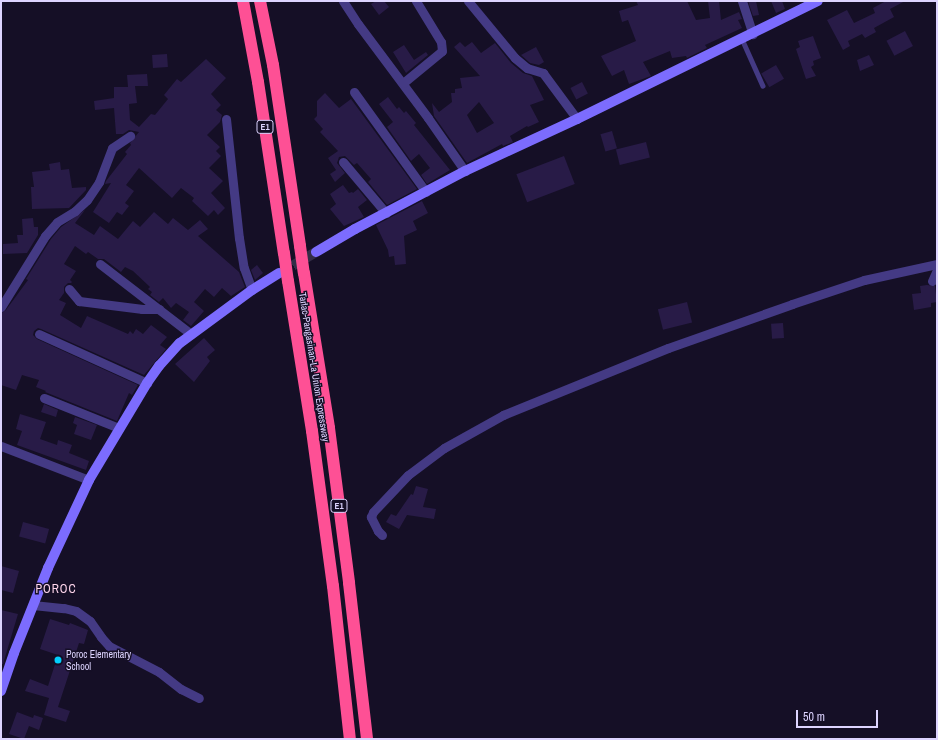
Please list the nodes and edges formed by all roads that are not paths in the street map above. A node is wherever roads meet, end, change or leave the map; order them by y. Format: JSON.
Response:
{"nodes":[{"id":1,"x":243,"y":1,"type":"edge"},
{"id":2,"x":260,"y":1,"type":"edge"},
{"id":3,"x":343,"y":1,"type":"edge"},
{"id":4,"x":416,"y":1,"type":"edge"},
{"id":5,"x":468,"y":1,"type":"edge"},
{"id":6,"x":742,"y":1,"type":"edge"},
{"id":7,"x":818,"y":1,"type":"edge"},
{"id":8,"x":754,"y":34,"type":"junction"},
{"id":9,"x":742,"y":39,"type":"junction"},
{"id":10,"x":403,"y":83,"type":"junction"},
{"id":11,"x":763,"y":86,"type":"dead end"},
{"id":12,"x":354,"y":92,"type":"dead end"},
{"id":13,"x":226,"y":119,"type":"dead end"},
{"id":14,"x":577,"y":119,"type":"junction"},
{"id":15,"x":130,"y":136,"type":"dead end"},
{"id":16,"x":343,"y":162,"type":"dead end"},
{"id":17,"x":465,"y":171,"type":"junction"},
{"id":18,"x":426,"y":192,"type":"junction"},
{"id":19,"x":386,"y":213,"type":"junction"},
{"id":20,"x":316,"y":252,"type":"tunnel mouth"},
{"id":21,"x":100,"y":264,"type":"dead end"},
{"id":22,"x":937,"y":264,"type":"edge"},
{"id":23,"x":937,"y":270,"type":"edge"},
{"id":24,"x":284,"y":277,"type":"junction"},
{"id":25,"x":932,"y":281,"type":"dead end"},
{"id":26,"x":69,"y":290,"type":"dead end"},
{"id":27,"x":252,"y":290,"type":"junction"},
{"id":28,"x":1,"y":307,"type":"edge"},
{"id":29,"x":159,"y":309,"type":"junction"},
{"id":30,"x":39,"y":334,"type":"dead end"},
{"id":31,"x":191,"y":334,"type":"junction"},
{"id":32,"x":148,"y":383,"type":"junction"},
{"id":33,"x":44,"y":398,"type":"dead end"},
{"id":34,"x":119,"y":428,"type":"junction"},
{"id":35,"x":1,"y":446,"type":"edge"},
{"id":36,"x":89,"y":480,"type":"junction"},
{"id":37,"x":382,"y":535,"type":"dead end"},
{"id":38,"x":33,"y":606,"type":"junction"},
{"id":39,"x":1,"y":691,"type":"edge"},
{"id":40,"x":199,"y":698,"type":"dead end"},
{"id":41,"x":350,"y":739,"type":"edge"},
{"id":42,"x":367,"y":739,"type":"edge"}],
"edges":[{"from":1,"to":24,"type":"highway","name":"Tarlac-Pangasinan-La Union Expressway","number":"E1","bridge":true},
{"from":2,"to":42,"type":"highway","name":"Tarlac-Pangasinan-La Union Expressway","number":"E1","bridge":true},
{"from":3,"to":10,"type":"street"},
{"from":4,"to":10,"type":"street"},
{"from":5,"to":14,"type":"street"},
{"from":6,"to":8,"type":"street"},
{"from":7,"to":8,"type":"street"},
{"from":8,"to":9,"type":"street"},
{"from":9,"to":11,"type":"lane"},
{"from":9,"to":14,"type":"street"},
{"from":10,"to":17,"type":"street"},
{"from":12,"to":18,"type":"street"},
{"from":13,"to":27,"type":"street"},
{"from":14,"to":17,"type":"street"},
{"from":15,"to":28,"type":"street"},
{"from":16,"to":19,"type":"street"},
{"from":17,"to":18,"type":"street"},
{"from":18,"to":19,"type":"street"},
{"from":19,"to":20,"type":"street"},
{"from":21,"to":29,"type":"street"},
{"from":22,"to":37,"type":"street"},
{"from":23,"to":25,"type":"street"},
{"from":24,"to":27,"type":"street"},
{"from":24,"to":41,"type":"highway","name":"Tarlac-Pangasinan-La Union Expressway","number":"E1"},
{"from":26,"to":29,"type":"street"},
{"from":27,"to":31,"type":"street"},
{"from":29,"to":31,"type":"street"},
{"from":30,"to":32,"type":"street"},
{"from":31,"to":32,"type":"street"},
{"from":32,"to":34,"type":"street"},
{"from":33,"to":34,"type":"street"},
{"from":34,"to":36,"type":"street"},
{"from":35,"to":36,"type":"street"},
{"from":36,"to":38,"type":"street"},
{"from":38,"to":39,"type":"street"},
{"from":38,"to":40,"type":"street"}]}
